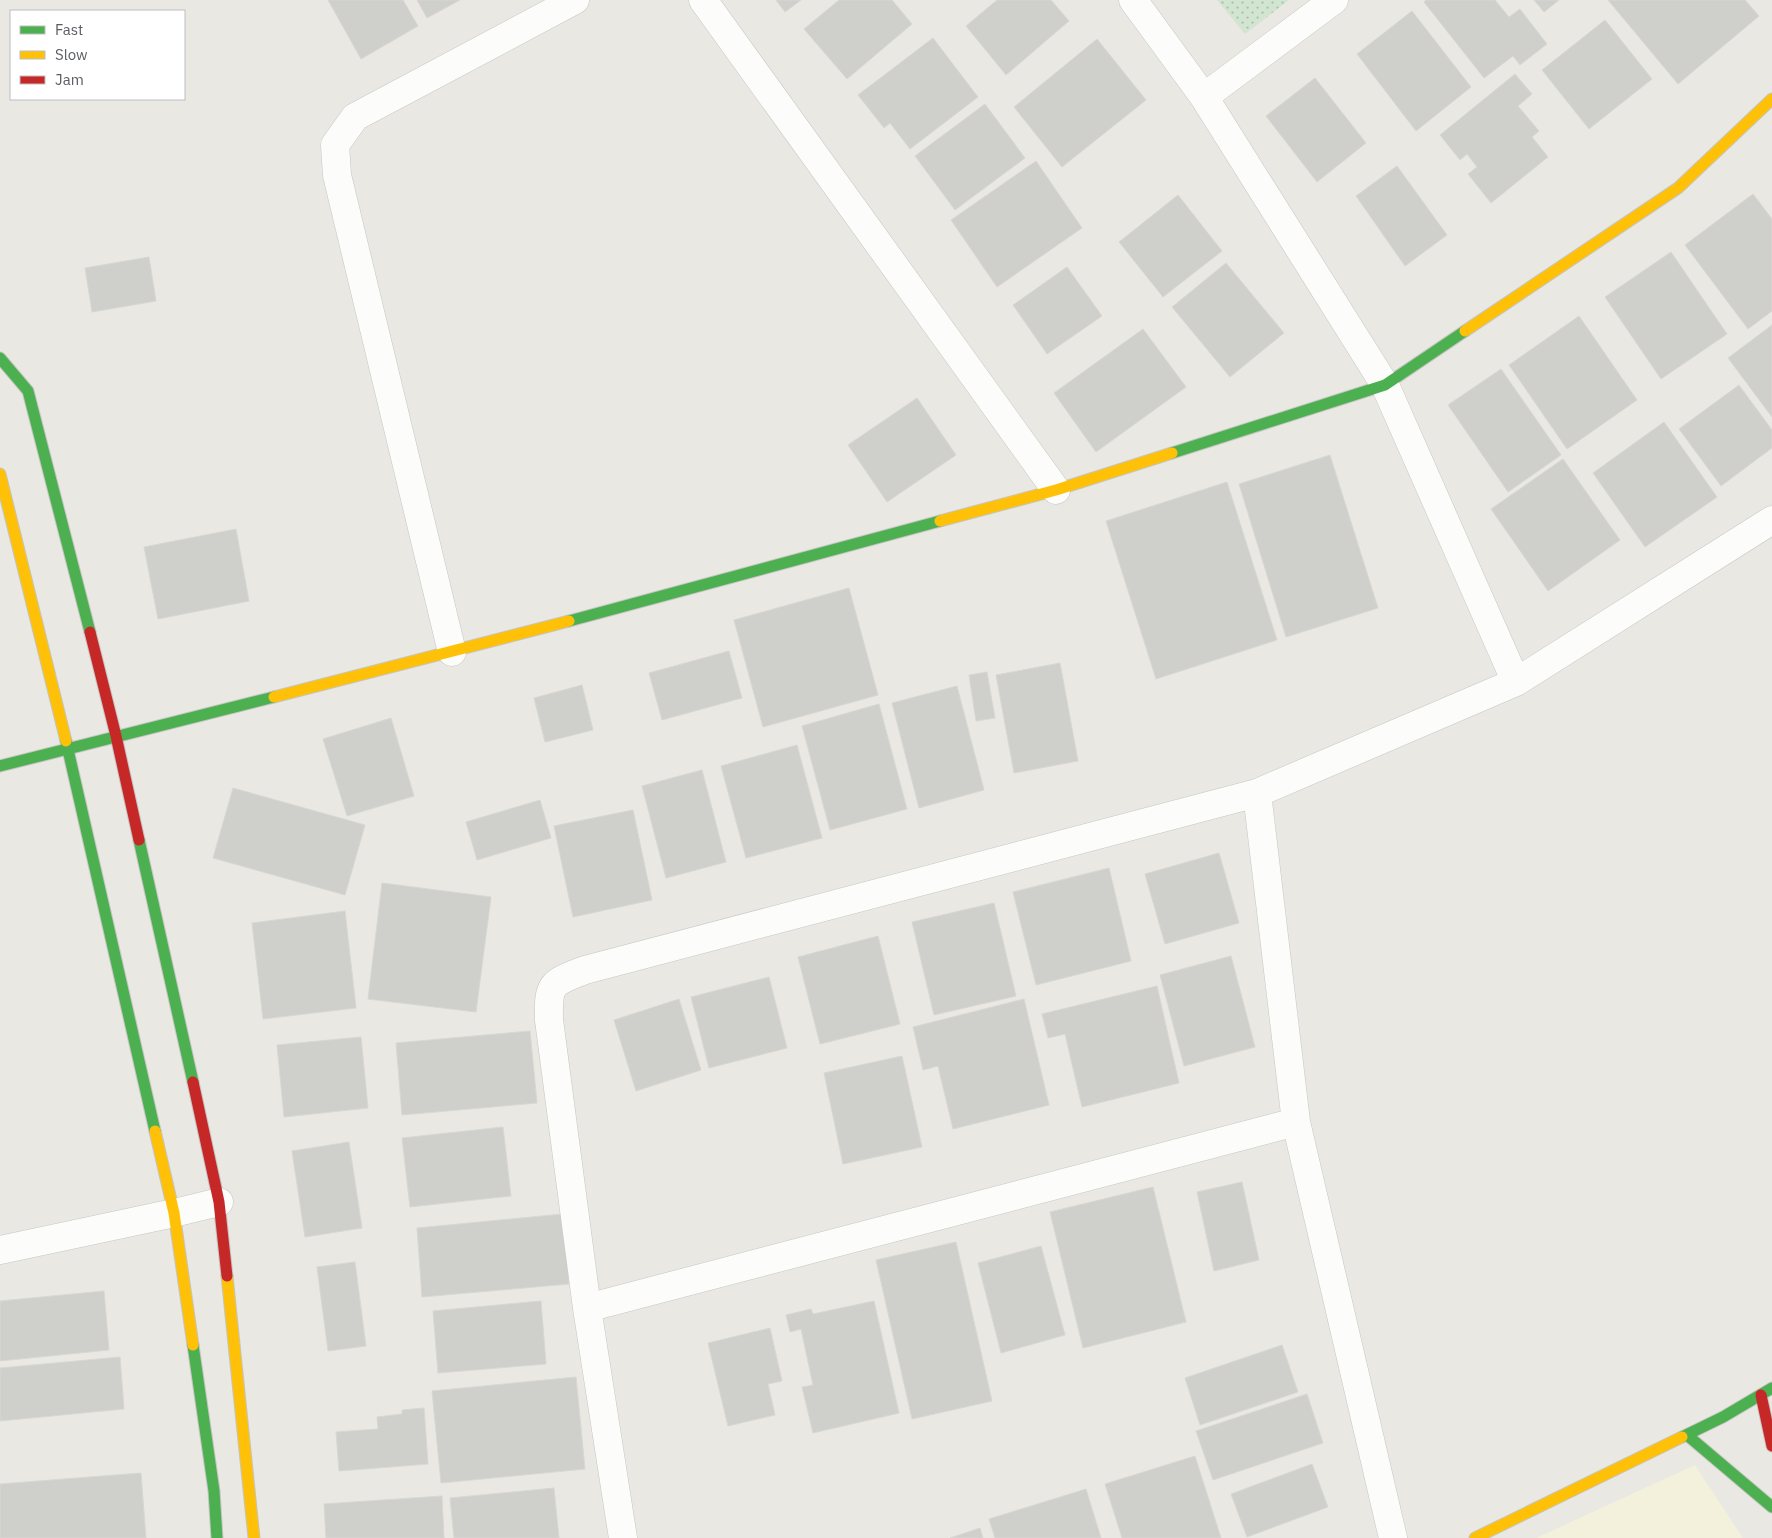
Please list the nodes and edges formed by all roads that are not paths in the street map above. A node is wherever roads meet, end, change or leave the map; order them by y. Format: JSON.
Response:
{"nodes":[{"id":1,"x":575,"y":0,"type":"edge"},
{"id":2,"x":703,"y":0,"type":"edge"},
{"id":3,"x":1133,"y":0,"type":"edge"},
{"id":4,"x":1334,"y":0,"type":"edge"},
{"id":5,"x":1204,"y":97,"type":"junction"},
{"id":6,"x":1772,"y":99,"type":"edge"},
{"id":7,"x":0,"y":358,"type":"edge"},
{"id":8,"x":1385,"y":385,"type":"junction"},
{"id":9,"x":0,"y":474,"type":"edge"},
{"id":10,"x":1056,"y":490,"type":"junction"},
{"id":11,"x":1772,"y":520,"type":"edge"},
{"id":12,"x":452,"y":652,"type":"junction"},
{"id":13,"x":1516,"y":682,"type":"junction"},
{"id":14,"x":116,"y":736,"type":"junction"},
{"id":15,"x":68,"y":748,"type":"junction"},
{"id":16,"x":0,"y":766,"type":"edge"},
{"id":17,"x":1257,"y":793,"type":"junction"},
{"id":18,"x":1296,"y":1122,"type":"junction"},
{"id":19,"x":219,"y":1202,"type":"junction"},
{"id":20,"x":174,"y":1213,"type":"junction"},
{"id":21,"x":0,"y":1250,"type":"edge"},
{"id":22,"x":587,"y":1308,"type":"junction"},
{"id":23,"x":1772,"y":1388,"type":"edge"},
{"id":24,"x":1762,"y":1395,"type":"junction"},
{"id":25,"x":1687,"y":1435,"type":"junction"},
{"id":26,"x":1772,"y":1446,"type":"edge"},
{"id":27,"x":1772,"y":1507,"type":"edge"},
{"id":28,"x":217,"y":1538,"type":"edge"},
{"id":29,"x":254,"y":1538,"type":"edge"},
{"id":30,"x":623,"y":1538,"type":"edge"},
{"id":31,"x":1393,"y":1538,"type":"edge"},
{"id":32,"x":1475,"y":1538,"type":"edge"}],
"edges":[{"from":1,"to":12,"type":"street"},
{"from":2,"to":10,"type":"street"},
{"from":3,"to":5,"type":"street"},
{"from":4,"to":5,"type":"street"},
{"from":5,"to":8,"type":"street"},
{"from":6,"to":8,"type":"street"},
{"from":7,"to":14,"type":"street"},
{"from":8,"to":10,"type":"street"},
{"from":8,"to":13,"type":"street"},
{"from":9,"to":15,"type":"street"},
{"from":10,"to":12,"type":"street"},
{"from":11,"to":13,"type":"street"},
{"from":12,"to":14,"type":"street"},
{"from":13,"to":17,"type":"street"},
{"from":14,"to":15,"type":"street"},
{"from":14,"to":19,"type":"street"},
{"from":15,"to":16,"type":"street"},
{"from":15,"to":20,"type":"street"},
{"from":17,"to":18,"type":"street"},
{"from":17,"to":22,"type":"street"},
{"from":18,"to":22,"type":"street"},
{"from":18,"to":31,"type":"street"},
{"from":19,"to":20,"type":"street"},
{"from":19,"to":29,"type":"street"},
{"from":20,"to":21,"type":"street"},
{"from":20,"to":28,"type":"street"},
{"from":22,"to":30,"type":"street"},
{"from":23,"to":24,"type":"street"},
{"from":24,"to":25,"type":"street"},
{"from":24,"to":26,"type":"street"},
{"from":25,"to":27,"type":"street"},
{"from":25,"to":32,"type":"street"}]}
